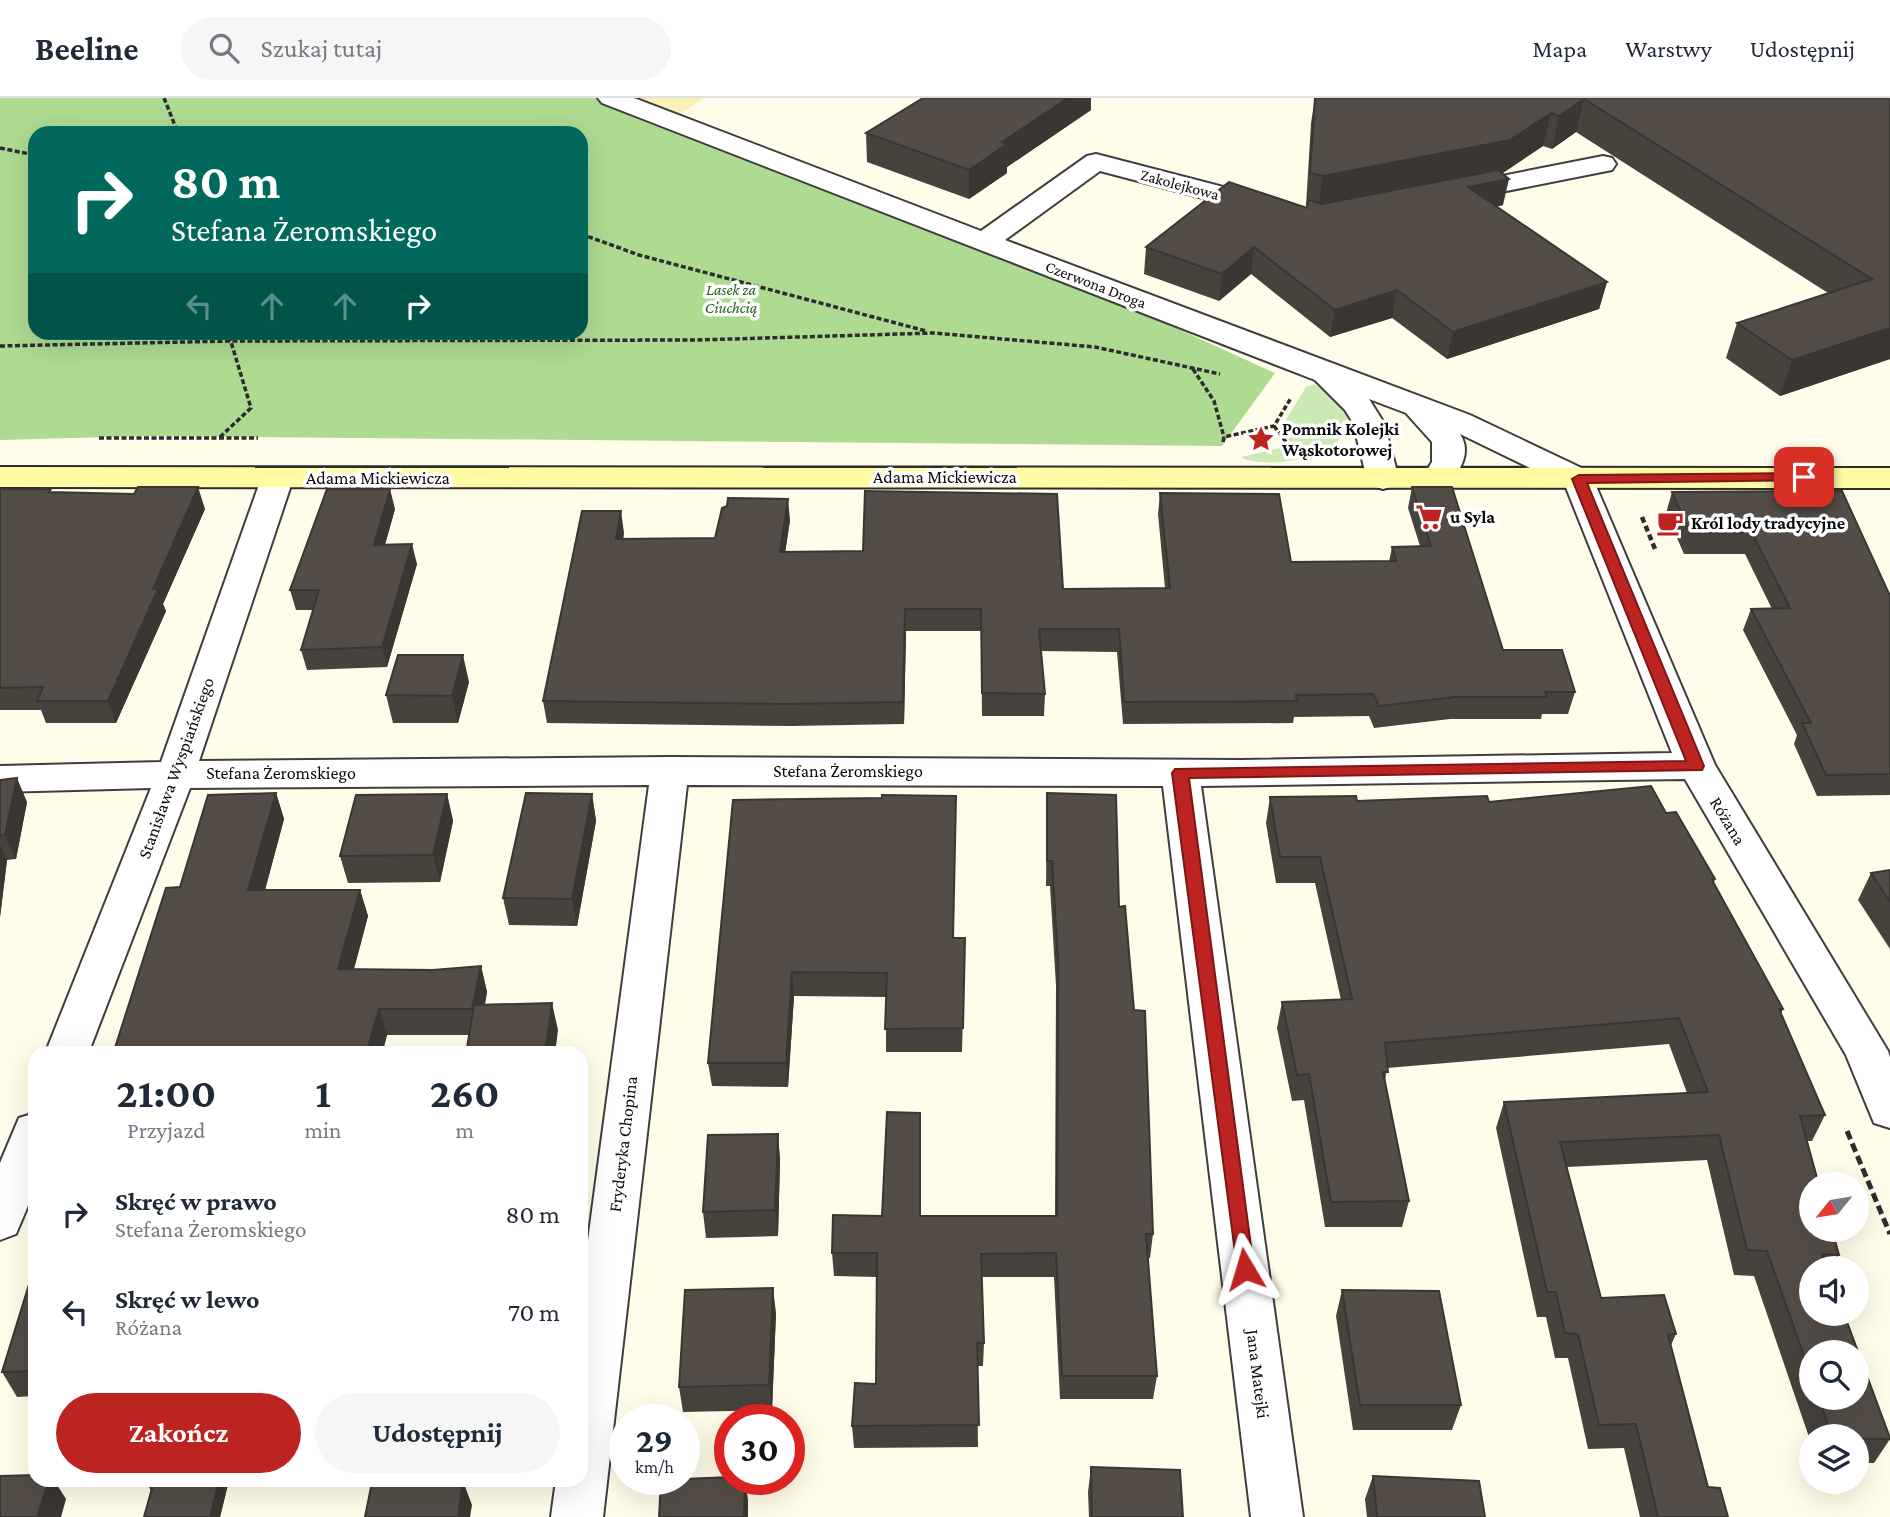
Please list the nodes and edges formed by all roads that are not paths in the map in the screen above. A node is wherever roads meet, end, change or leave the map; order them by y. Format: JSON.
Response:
{"nodes":[{"id":1,"x":611,"y":98,"type":"edge"},
{"id":2,"x":1602,"y":164,"type":"dead end"},
{"id":3,"x":1426,"y":198,"type":"edge"},
{"id":4,"x":1292,"y":213,"type":"edge"},
{"id":5,"x":985,"y":242,"type":"junction"},
{"id":6,"x":1307,"y":380,"type":"junction"},
{"id":7,"x":1415,"y":405,"type":"junction"},
{"id":8,"x":0,"y":477,"type":"edge"},
{"id":9,"x":1383,"y":478,"type":"junction"},
{"id":10,"x":1438,"y":478,"type":"junction"},
{"id":11,"x":1890,"y":478,"type":"edge"},
{"id":12,"x":277,"y":479,"type":"junction"},
{"id":13,"x":1579,"y":479,"type":"junction"},
{"id":14,"x":1696,"y":766,"type":"junction"},
{"id":15,"x":670,"y":770,"type":"junction"},
{"id":16,"x":1180,"y":773,"type":"junction"},
{"id":17,"x":176,"y":774,"type":"junction"},
{"id":18,"x":0,"y":779,"type":"edge"},
{"id":19,"x":69,"y":1046,"type":"edge"},
{"id":20,"x":1890,"y":1110,"type":"edge"},
{"id":21,"x":28,"y":1149,"type":"edge"},
{"id":22,"x":0,"y":1220,"type":"edge"},
{"id":23,"x":588,"y":1429,"type":"edge"},
{"id":24,"x":581,"y":1487,"type":"edge"},
{"id":25,"x":577,"y":1517,"type":"edge"},
{"id":26,"x":1277,"y":1517,"type":"edge"}],
"edges":[{"from":1,"to":5,"type":"street","name":"Czerwona Droga"},
{"from":2,"to":3,"type":"street"},
{"from":4,"to":5,"type":"street","name":"Zakolejkowa"},
{"from":5,"to":6,"type":"street","name":"Czerwona Droga"},
{"from":6,"to":7,"type":"street","name":"Czerwona Droga"},
{"from":6,"to":9,"type":"street"},
{"from":7,"to":10,"type":"street"},
{"from":7,"to":13,"type":"street","name":"Czerwona Droga"},
{"from":8,"to":12,"type":"main road","name":"Adama Mickiewicza"},
{"from":9,"to":10,"type":"main road","name":"Adama Mickiewicza"},
{"from":9,"to":12,"type":"main road","name":"Adama Mickiewicza"},
{"from":10,"to":13,"type":"main road","name":"Adama Mickiewicza"},
{"from":11,"to":13,"type":"main road","name":"Adama Mickiewicza"},
{"from":12,"to":17,"type":"street","name":"Stanisława Wyspiańskiego"},
{"from":13,"to":14,"type":"street","name":"Różana"},
{"from":14,"to":16,"type":"street","name":"Stefana Żeromskiego"},
{"from":14,"to":20,"type":"street","name":"Różana"},
{"from":15,"to":16,"type":"street","name":"Stefana Żeromskiego"},
{"from":15,"to":17,"type":"street","name":"Stefana Żeromskiego"},
{"from":15,"to":23,"type":"street","name":"Fryderyka Chopina"},
{"from":16,"to":26,"type":"street","name":"Jana Matejki"},
{"from":17,"to":18,"type":"street","name":"Stefana Żeromskiego"},
{"from":17,"to":19,"type":"street","name":"Stanisława Wyspiańskiego"},
{"from":21,"to":22,"type":"street"},
{"from":24,"to":25,"type":"street","name":"Fryderyka Chopina"}]}
